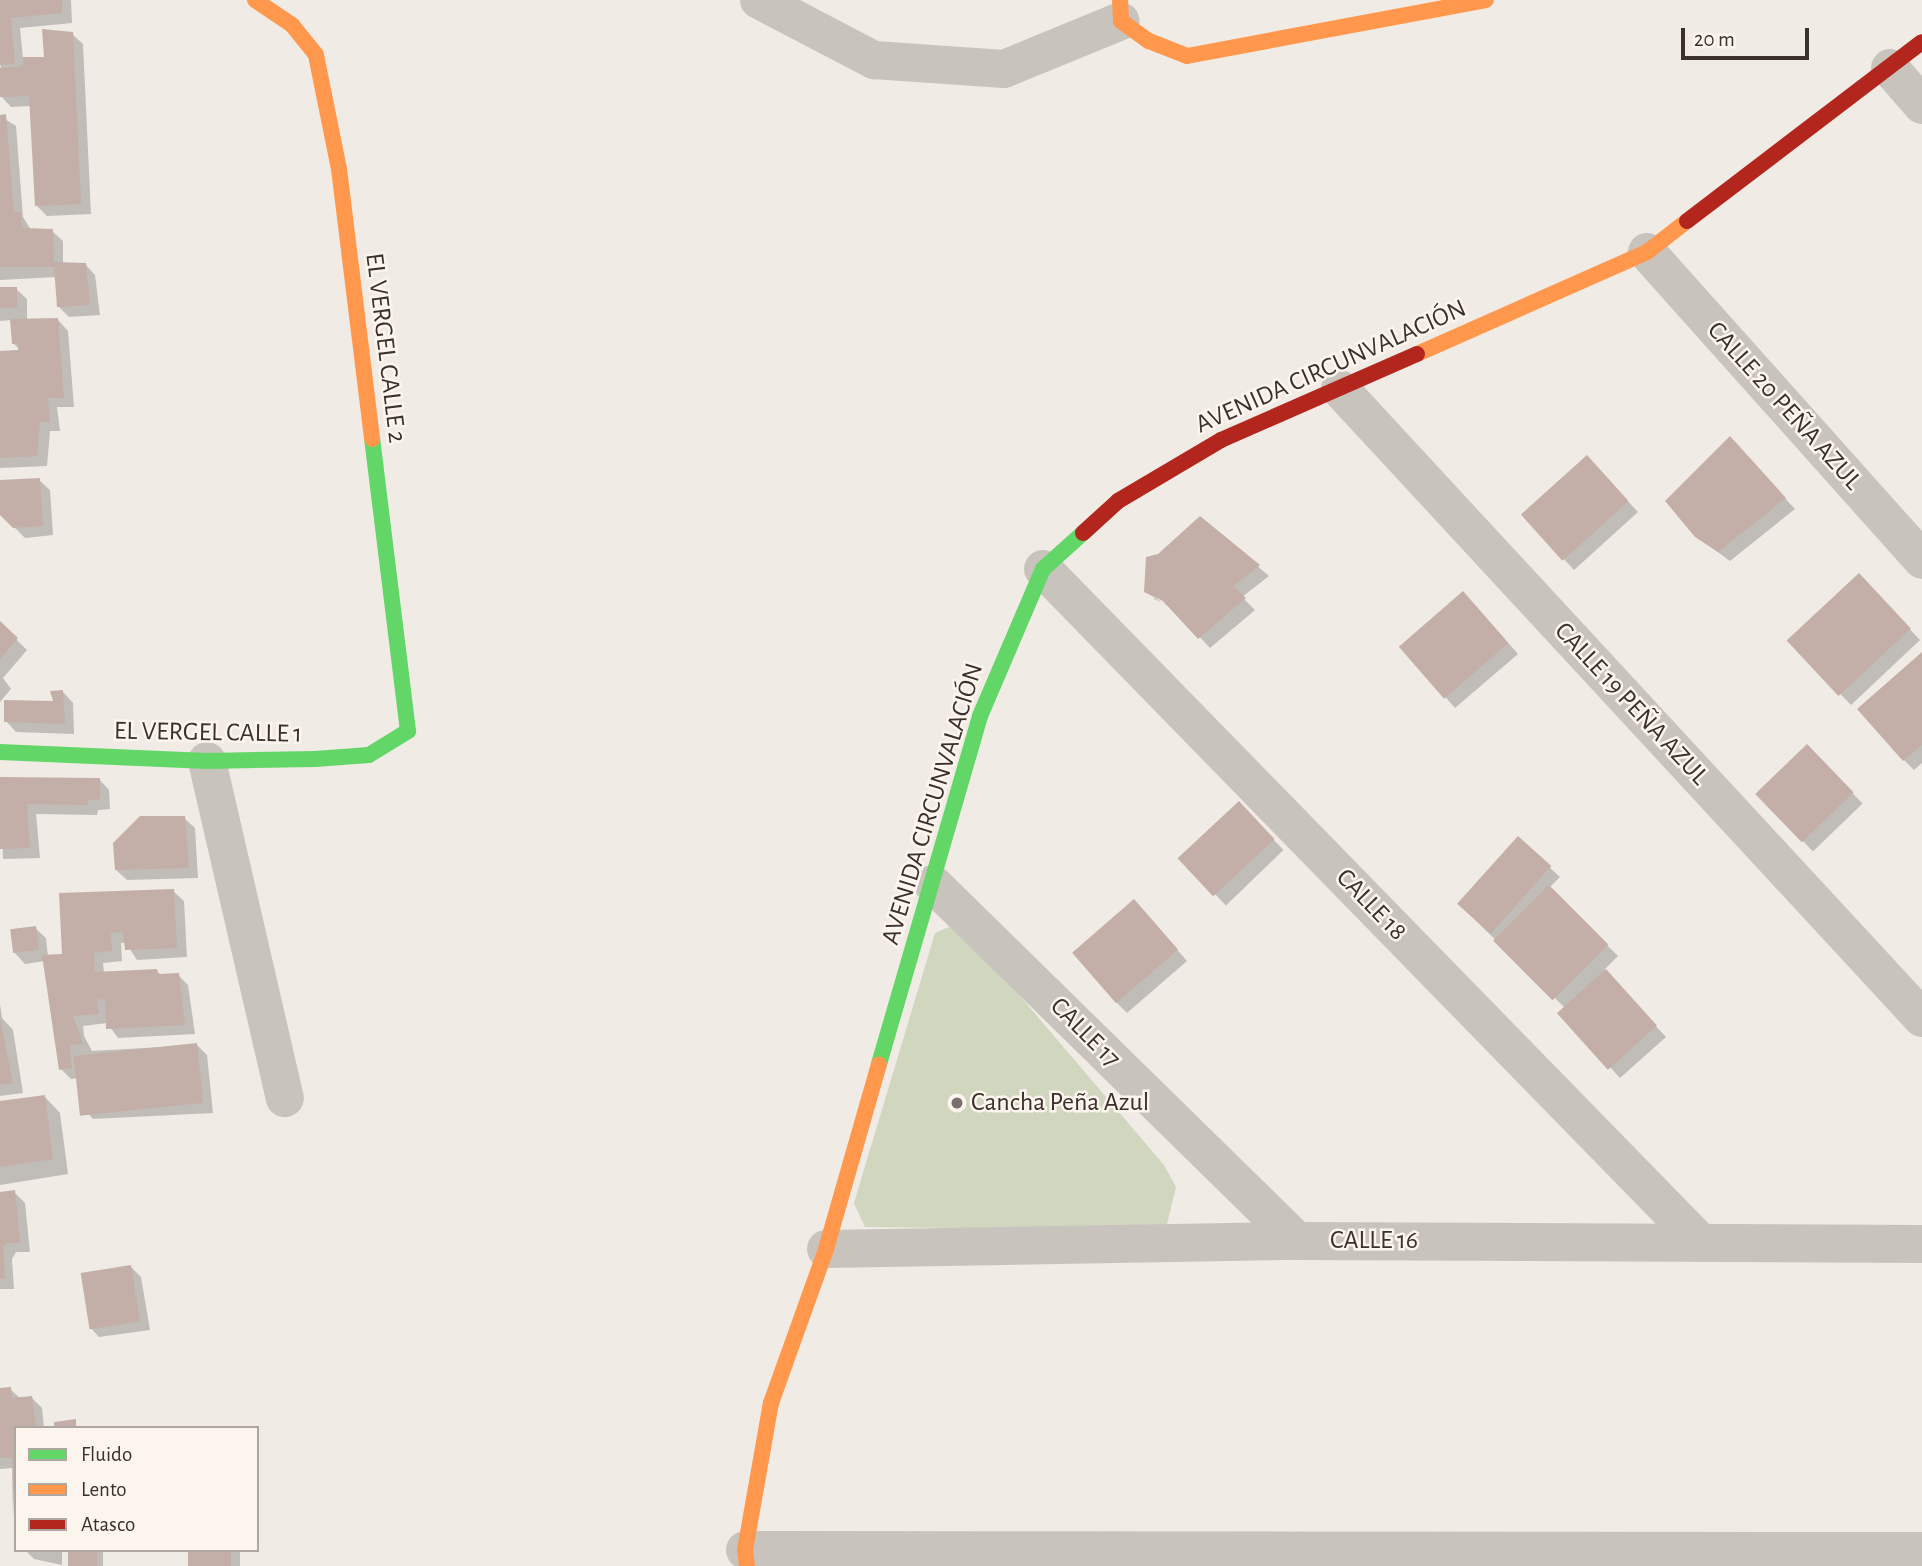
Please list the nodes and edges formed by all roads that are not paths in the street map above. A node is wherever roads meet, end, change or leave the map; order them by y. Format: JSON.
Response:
{"nodes":[{"id":1,"x":254,"y":0,"type":"edge"},
{"id":2,"x":759,"y":0,"type":"edge"},
{"id":3,"x":1486,"y":0,"type":"edge"},
{"id":4,"x":1120,"y":10,"type":"edge"},
{"id":5,"x":1922,"y":42,"type":"edge"},
{"id":6,"x":1890,"y":68,"type":"junction"},
{"id":7,"x":1922,"y":105,"type":"edge"},
{"id":8,"x":1647,"y":252,"type":"junction"},
{"id":9,"x":1340,"y":389,"type":"junction"},
{"id":10,"x":1922,"y":560,"type":"edge"},
{"id":11,"x":1043,"y":569,"type":"junction"},
{"id":12,"x":408,"y":731,"type":"joint"},
{"id":13,"x":0,"y":752,"type":"edge"},
{"id":14,"x":207,"y":761,"type":"junction"},
{"id":15,"x":933,"y":884,"type":"junction"},
{"id":16,"x":1922,"y":1018,"type":"edge"},
{"id":17,"x":285,"y":1098,"type":"dead end"},
{"id":18,"x":1297,"y":1241,"type":"junction"},
{"id":19,"x":1700,"y":1242,"type":"junction"},
{"id":20,"x":1922,"y":1244,"type":"edge"},
{"id":21,"x":825,"y":1249,"type":"junction"},
{"id":22,"x":1922,"y":1551,"type":"edge"},
{"id":23,"x":746,"y":1558,"type":"edge"}],
"edges":[{"from":1,"to":12,"type":"street","name":"EL VERGEL CALLE 2"},
{"from":2,"to":4,"type":"street"},
{"from":3,"to":4,"type":"street"},
{"from":5,"to":6,"type":"street","name":"AVENIDA CIRCUNVALACIÓN"},
{"from":6,"to":7,"type":"street"},
{"from":6,"to":8,"type":"street","name":"AVENIDA CIRCUNVALACIÓN"},
{"from":8,"to":9,"type":"street","name":"AVENIDA CIRCUNVALACIÓN"},
{"from":8,"to":10,"type":"street","name":"CALLE 20 PEÑA AZUL"},
{"from":9,"to":11,"type":"street","name":"AVENIDA CIRCUNVALACIÓN"},
{"from":9,"to":16,"type":"street","name":"CALLE 19 PEÑA AZUL"},
{"from":11,"to":15,"type":"street","name":"AVENIDA CIRCUNVALACIÓN"},
{"from":11,"to":19,"type":"street","name":"CALLE 18"},
{"from":12,"to":14,"type":"street","name":"EL VERGEL CALLE 1"},
{"from":13,"to":14,"type":"street","name":"EL VERGEL CALLE 1"},
{"from":14,"to":17,"type":"street"},
{"from":15,"to":18,"type":"street","name":"CALLE 17"},
{"from":15,"to":21,"type":"street","name":"AVENIDA CIRCUNVALACIÓN"},
{"from":18,"to":19,"type":"street","name":"CALLE 16"},
{"from":18,"to":21,"type":"street","name":"CALLE 16"},
{"from":19,"to":20,"type":"street","name":"CALLE 16"},
{"from":21,"to":23,"type":"street","name":"AVENIDA CIRCUNVALACIÓN"},
{"from":22,"to":23,"type":"street"}]}
